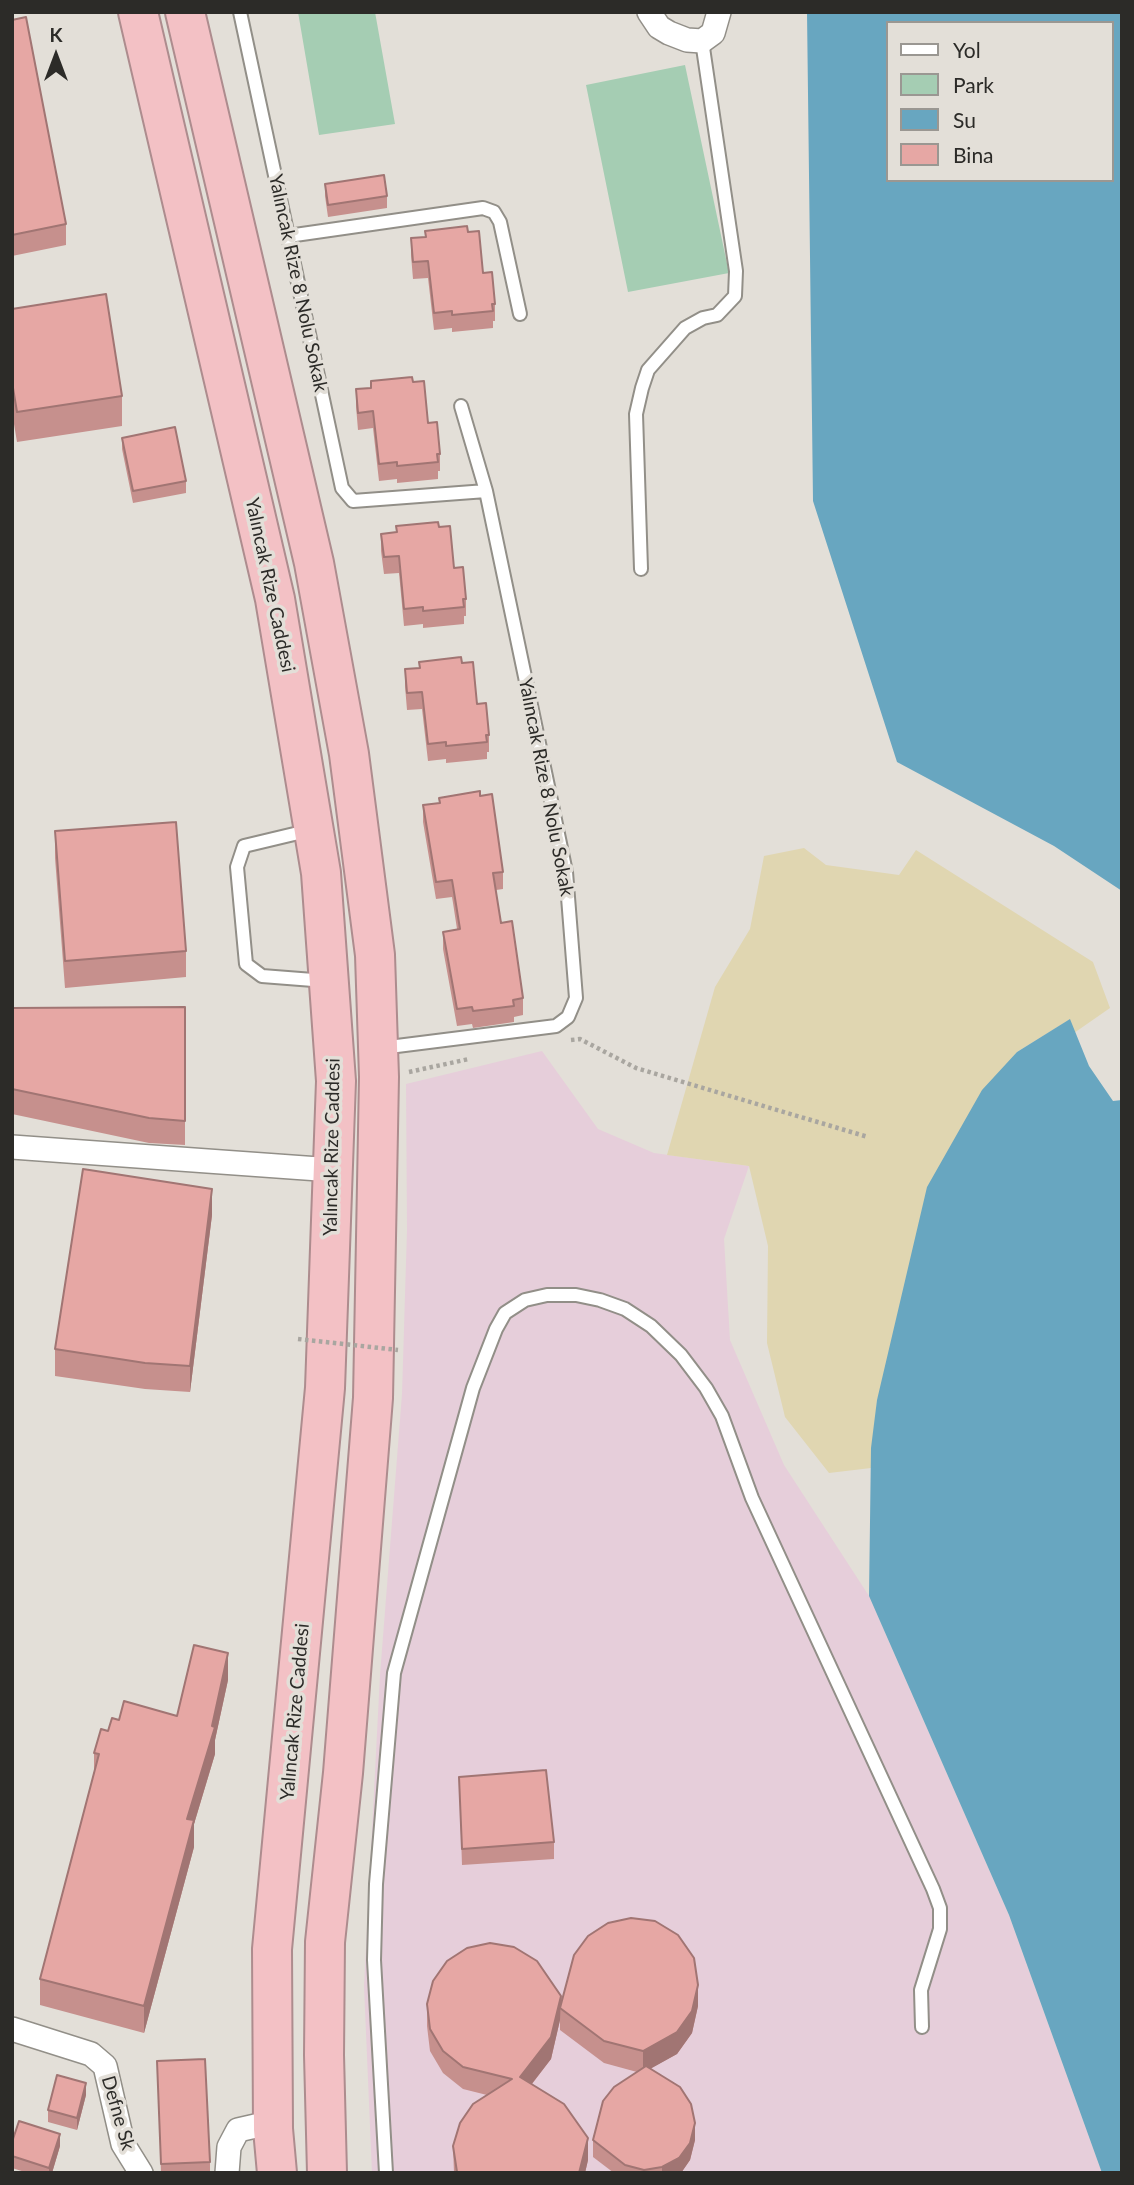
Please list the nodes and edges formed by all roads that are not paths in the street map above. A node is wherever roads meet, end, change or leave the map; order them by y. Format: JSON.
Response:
{"nodes":[{"id":1,"x":138,"y":12,"type":"edge"},
{"id":2,"x":185,"y":12,"type":"edge"},
{"id":3,"x":240,"y":12,"type":"edge"},
{"id":4,"x":649,"y":12,"type":"edge"},
{"id":5,"x":719,"y":12,"type":"edge"},
{"id":6,"x":702,"y":41,"type":"junction"},
{"id":7,"x":288,"y":236,"type":"junction"},
{"id":8,"x":520,"y":314,"type":"dead end"},
{"id":9,"x":461,"y":406,"type":"dead end"},
{"id":10,"x":486,"y":491,"type":"junction"},
{"id":11,"x":641,"y":569,"type":"dead end"},
{"id":12,"x":314,"y":829,"type":"junction"},
{"id":13,"x":329,"y":981,"type":"junction"},
{"id":14,"x":378,"y":1048,"type":"junction"},
{"id":15,"x":12,"y":1147,"type":"edge"},
{"id":16,"x":333,"y":1170,"type":"junction"},
{"id":17,"x":922,"y":2028,"type":"dead end"},
{"id":18,"x":12,"y":2029,"type":"edge"},
{"id":19,"x":273,"y":2122,"type":"junction"},
{"id":20,"x":141,"y":2173,"type":"edge"},
{"id":21,"x":227,"y":2173,"type":"edge"},
{"id":22,"x":277,"y":2173,"type":"edge"},
{"id":23,"x":327,"y":2173,"type":"edge"},
{"id":24,"x":386,"y":2173,"type":"edge"}],
"edges":[{"from":1,"to":12,"type":"highway","name":"Yalıncak Rize Caddesi"},
{"from":2,"to":14,"type":"highway"},
{"from":3,"to":7,"type":"lane","name":"Yalıncak Rize 8 Nolu Sokak"},
{"from":4,"to":6,"type":"street"},
{"from":5,"to":6,"type":"street"},
{"from":6,"to":11,"type":"lane"},
{"from":7,"to":8,"type":"lane"},
{"from":7,"to":10,"type":"lane","name":"Yalıncak Rize 8 Nolu Sokak"},
{"from":9,"to":10,"type":"lane","name":"Yalıncak Rize 8 Nolu Sokak"},
{"from":10,"to":14,"type":"lane","name":"Yalıncak Rize 8 Nolu Sokak"},
{"from":12,"to":13,"type":"highway","name":"Yalıncak Rize Caddesi"},
{"from":12,"to":13,"type":"lane"},
{"from":13,"to":16,"type":"highway","name":"Yalıncak Rize Caddesi"},
{"from":14,"to":23,"type":"highway"},
{"from":15,"to":16,"type":"street"},
{"from":16,"to":19,"type":"highway","name":"Yalıncak Rize Caddesi"},
{"from":17,"to":24,"type":"lane"},
{"from":18,"to":20,"type":"street","name":"Defne Sk"},
{"from":19,"to":21,"type":"street"},
{"from":19,"to":22,"type":"highway","name":"Yalıncak Rize Caddesi"}]}
